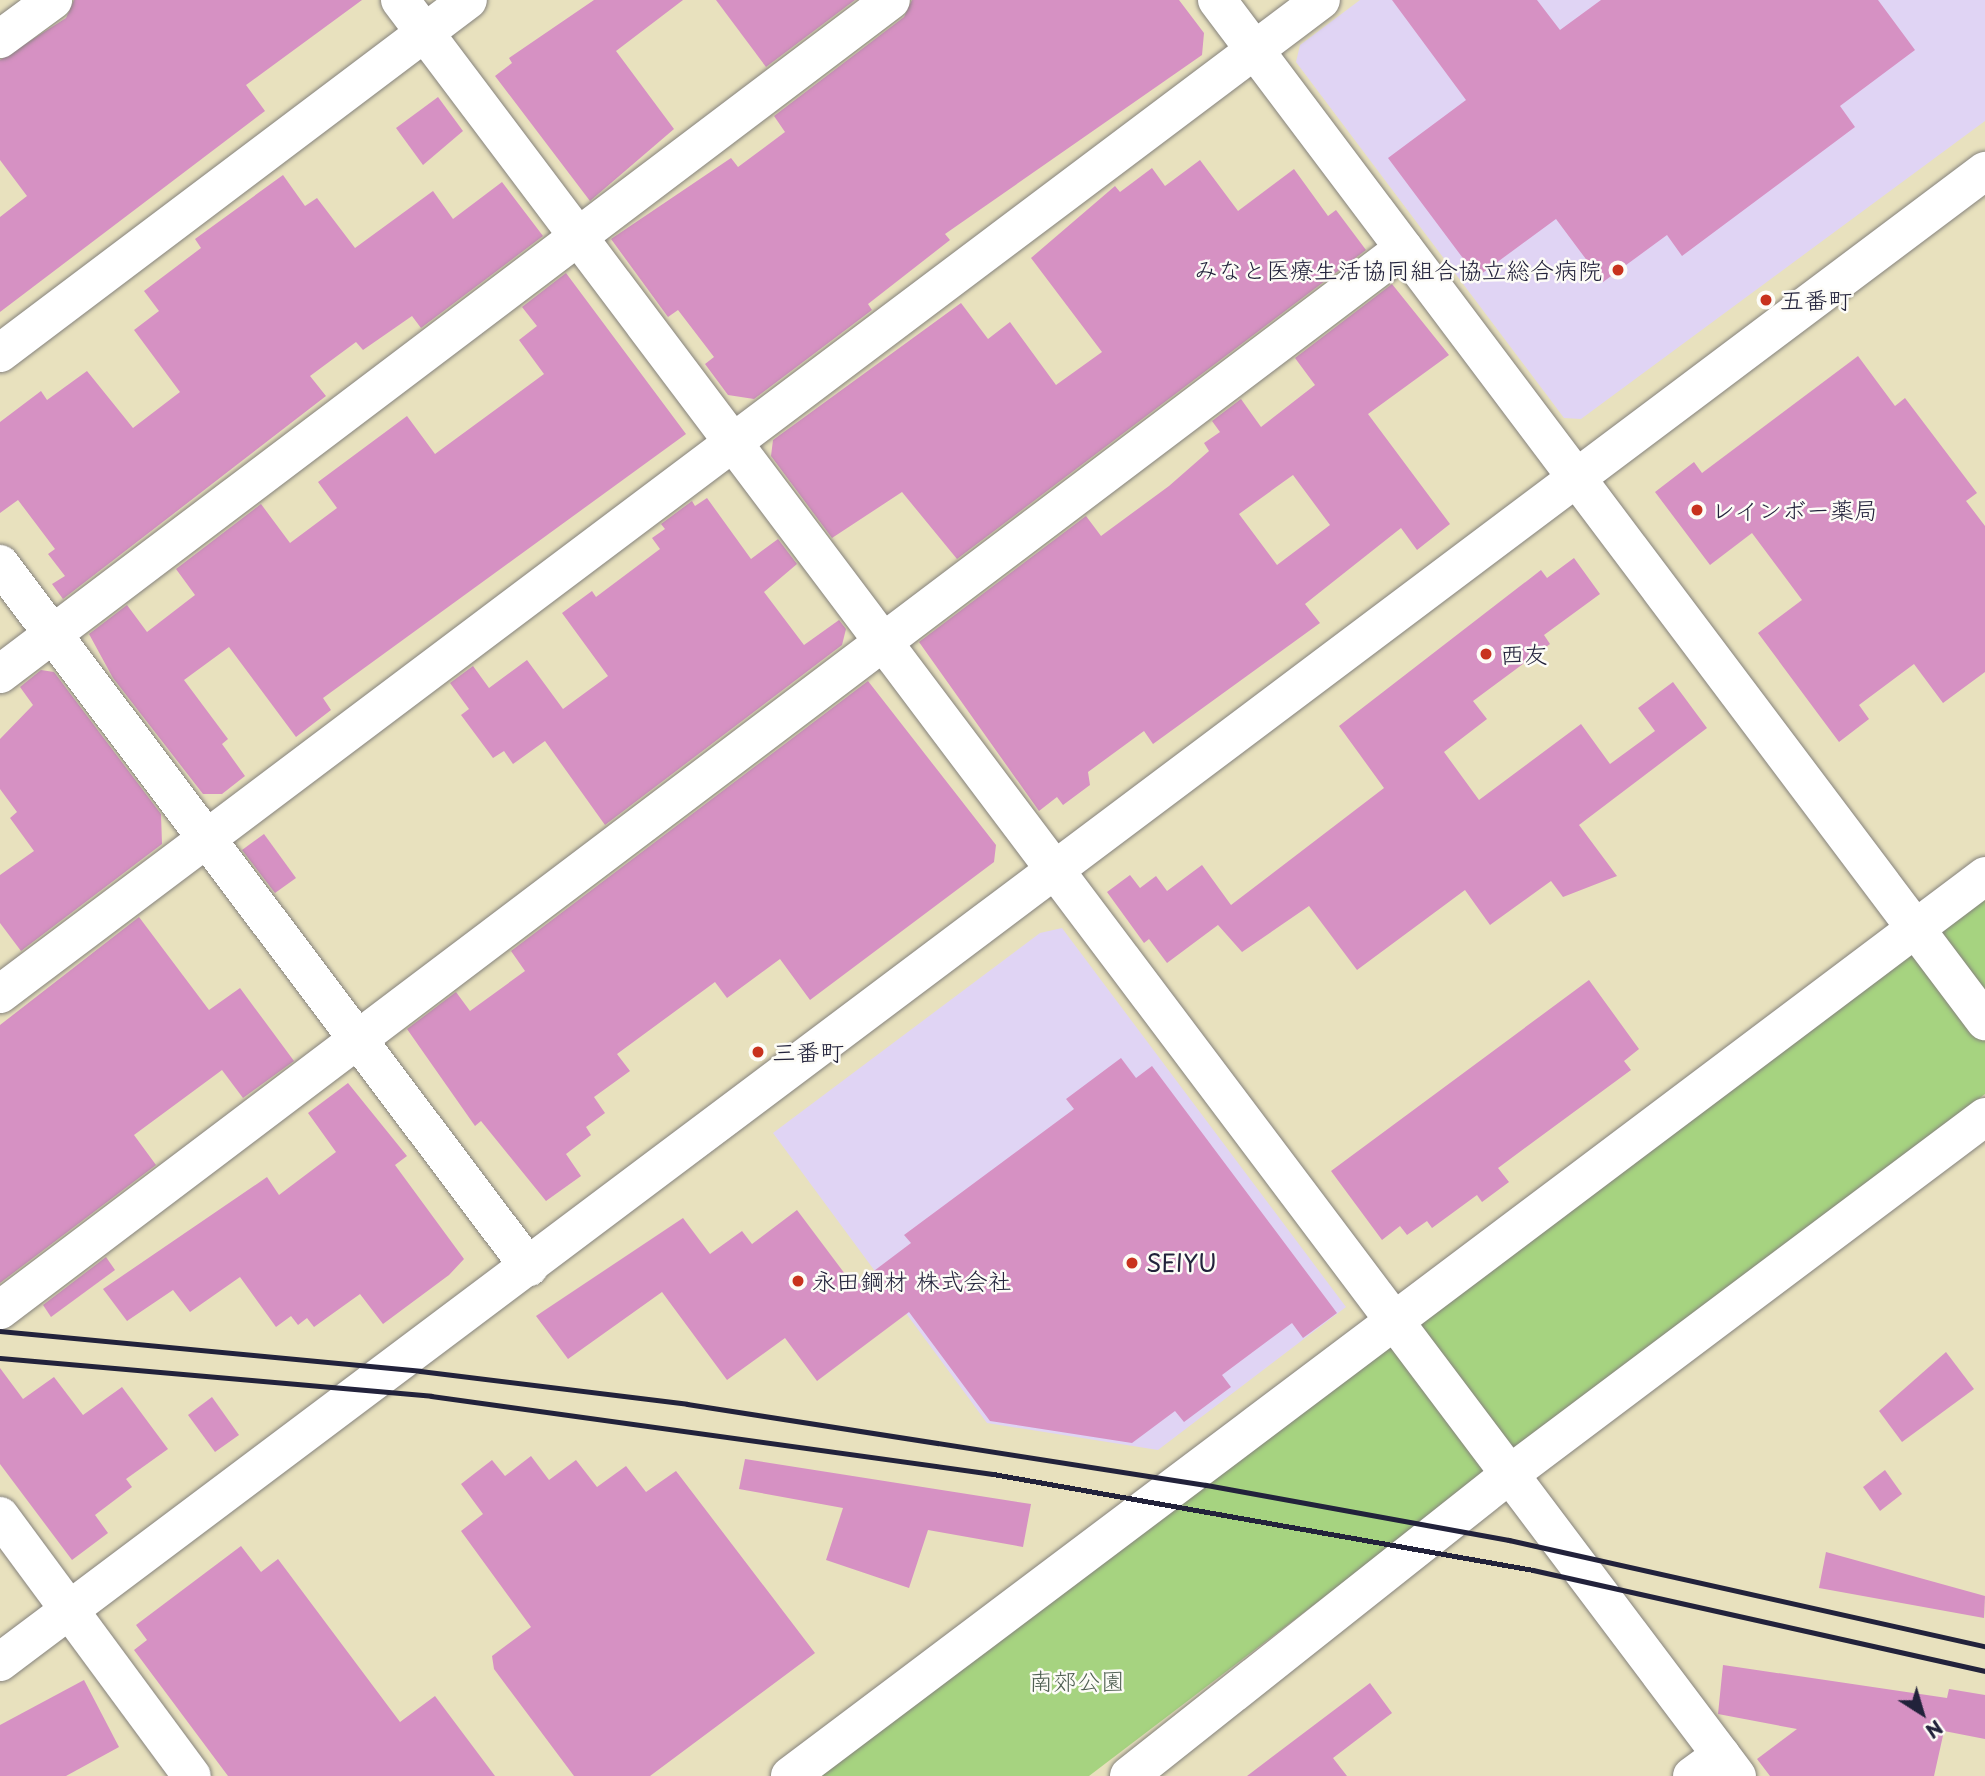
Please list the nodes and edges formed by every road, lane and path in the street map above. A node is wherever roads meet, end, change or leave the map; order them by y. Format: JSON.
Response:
{"nodes":[{"id":1,"x":52,"y":0,"type":"edge"},
{"id":2,"x":400,"y":0,"type":"edge"},
{"id":3,"x":468,"y":0,"type":"edge"},
{"id":4,"x":891,"y":0,"type":"edge"},
{"id":5,"x":1217,"y":0,"type":"edge"},
{"id":6,"x":1321,"y":0,"type":"edge"},
{"id":7,"x":425,"y":33,"type":"junction"},
{"id":8,"x":0,"y":40,"type":"edge"},
{"id":9,"x":1254,"y":49,"type":"junction"},
{"id":10,"x":1985,"y":171,"type":"edge"},
{"id":11,"x":578,"y":236,"type":"junction"},
{"id":12,"x":1404,"y":248,"type":"junction"},
{"id":13,"x":0,"y":352,"type":"edge"},
{"id":14,"x":732,"y":440,"type":"junction"},
{"id":15,"x":1577,"y":478,"type":"junction"},
{"id":16,"x":0,"y":564,"type":"edge"},
{"id":17,"x":53,"y":634,"type":"junction"},
{"id":18,"x":883,"y":642,"type":"junction"},
{"id":19,"x":0,"y":674,"type":"edge"},
{"id":20,"x":206,"y":838,"type":"junction"},
{"id":21,"x":1055,"y":870,"type":"junction"},
{"id":22,"x":1985,"y":876,"type":"edge"},
{"id":23,"x":1915,"y":929,"type":"junction"},
{"id":24,"x":0,"y":994,"type":"edge"},
{"id":25,"x":1985,"y":1021,"type":"edge"},
{"id":26,"x":358,"y":1040,"type":"junction"},
{"id":27,"x":1985,"y":1117,"type":"edge"},
{"id":28,"x":529,"y":1267,"type":"junction"},
{"id":29,"x":0,"y":1310,"type":"edge"},
{"id":30,"x":1395,"y":1321,"type":"junction"},
{"id":31,"x":1510,"y":1474,"type":"junction"},
{"id":32,"x":0,"y":1516,"type":"edge"},
{"id":33,"x":72,"y":1611,"type":"junction"},
{"id":34,"x":0,"y":1662,"type":"edge"},
{"id":35,"x":1716,"y":1769,"type":"edge"},
{"id":36,"x":192,"y":1776,"type":"edge"},
{"id":37,"x":790,"y":1776,"type":"edge"},
{"id":38,"x":1129,"y":1776,"type":"edge"}],
"edges":[{"from":1,"to":8,"type":"street"},
{"from":2,"to":7,"type":"street"},
{"from":3,"to":7,"type":"street"},
{"from":4,"to":11,"type":"street"},
{"from":5,"to":9,"type":"street"},
{"from":6,"to":9,"type":"street"},
{"from":7,"to":11,"type":"street"},
{"from":7,"to":13,"type":"street"},
{"from":9,"to":12,"type":"street"},
{"from":9,"to":14,"type":"street"},
{"from":10,"to":15,"type":"street"},
{"from":11,"to":14,"type":"street"},
{"from":11,"to":17,"type":"street"},
{"from":12,"to":15,"type":"street"},
{"from":12,"to":18,"type":"street"},
{"from":14,"to":18,"type":"street"},
{"from":14,"to":20,"type":"street"},
{"from":15,"to":21,"type":"street"},
{"from":15,"to":23,"type":"street"},
{"from":16,"to":17,"type":"street"},
{"from":17,"to":19,"type":"street"},
{"from":17,"to":20,"type":"street"},
{"from":18,"to":21,"type":"street"},
{"from":18,"to":26,"type":"street"},
{"from":20,"to":24,"type":"street"},
{"from":20,"to":26,"type":"street"},
{"from":21,"to":28,"type":"street"},
{"from":21,"to":30,"type":"street"},
{"from":22,"to":23,"type":"street"},
{"from":23,"to":25,"type":"street"},
{"from":23,"to":30,"type":"street"},
{"from":26,"to":28,"type":"street"},
{"from":26,"to":29,"type":"street"},
{"from":27,"to":31,"type":"street"},
{"from":28,"to":33,"type":"street"},
{"from":30,"to":31,"type":"street"},
{"from":30,"to":37,"type":"street"},
{"from":31,"to":35,"type":"street"},
{"from":31,"to":38,"type":"street"},
{"from":32,"to":33,"type":"street"},
{"from":33,"to":34,"type":"street"},
{"from":33,"to":36,"type":"street"}]}
